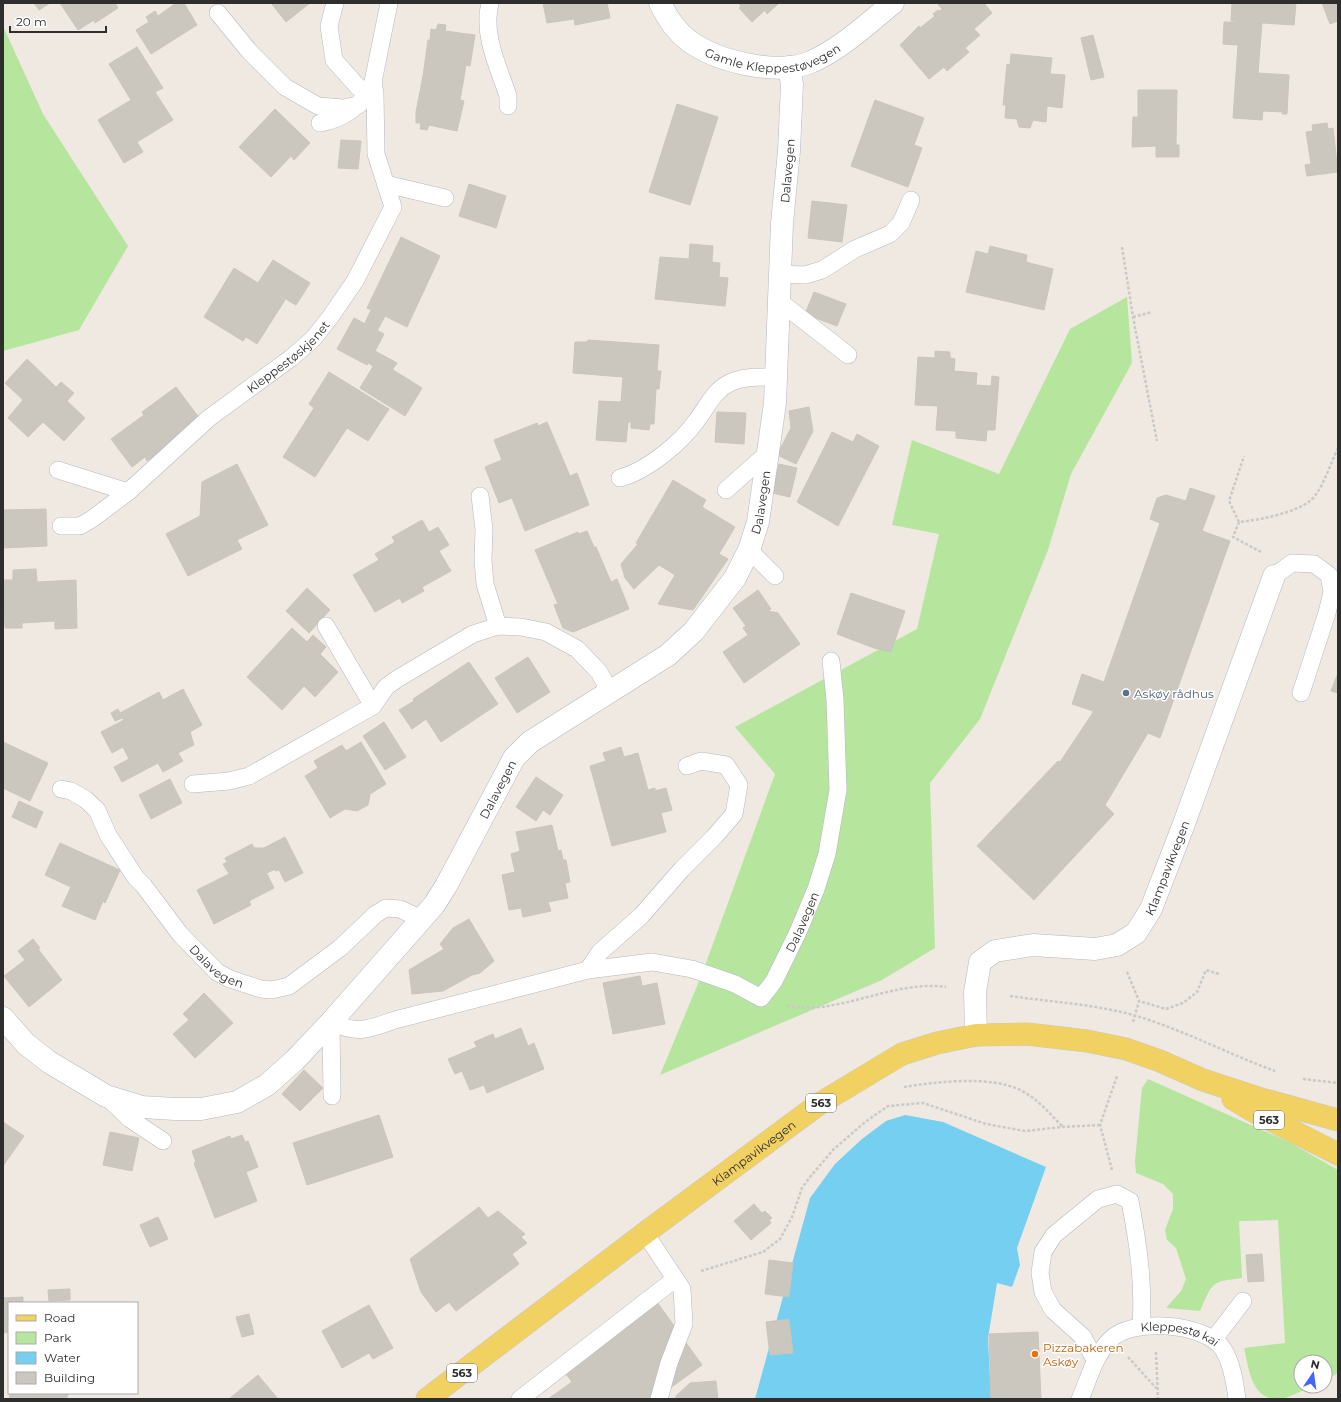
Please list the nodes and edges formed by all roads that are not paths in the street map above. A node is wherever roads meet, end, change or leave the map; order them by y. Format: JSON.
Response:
{"nodes":[{"id":1,"x":335,"y":3,"type":"edge"},
{"id":2,"x":389,"y":3,"type":"edge"},
{"id":3,"x":490,"y":3,"type":"edge"},
{"id":4,"x":660,"y":3,"type":"edge"},
{"id":5,"x":893,"y":3,"type":"edge"},
{"id":6,"x":218,"y":13,"type":"dead end"},
{"id":7,"x":789,"y":67,"type":"junction"},
{"id":8,"x":367,"y":94,"type":"junction"},
{"id":9,"x":508,"y":106,"type":"dead end"},
{"id":10,"x":320,"y":123,"type":"dead end"},
{"id":11,"x":386,"y":184,"type":"junction"},
{"id":12,"x":445,"y":198,"type":"dead end"},
{"id":13,"x":911,"y":200,"type":"dead end"},
{"id":14,"x":780,"y":274,"type":"junction"},
{"id":15,"x":779,"y":301,"type":"junction"},
{"id":16,"x":848,"y":355,"type":"dead end"},
{"id":17,"x":777,"y":377,"type":"junction"},
{"id":18,"x":768,"y":453,"type":"junction"},
{"id":19,"x":58,"y":470,"type":"dead end"},
{"id":20,"x":620,"y":478,"type":"dead end"},
{"id":21,"x":726,"y":490,"type":"dead end"},
{"id":22,"x":128,"y":492,"type":"junction"},
{"id":23,"x":480,"y":496,"type":"dead end"},
{"id":24,"x":61,"y":526,"type":"dead end"},
{"id":25,"x":749,"y":550,"type":"junction"},
{"id":26,"x":1281,"y":571,"type":"joint"},
{"id":27,"x":775,"y":576,"type":"dead end"},
{"id":28,"x":326,"y":626,"type":"dead end"},
{"id":29,"x":498,"y":626,"type":"junction"},
{"id":30,"x":831,"y":661,"type":"dead end"},
{"id":31,"x":609,"y":690,"type":"junction"},
{"id":32,"x":1301,"y":693,"type":"dead end"},
{"id":33,"x":373,"y":706,"type":"junction"},
{"id":34,"x":687,"y":766,"type":"dead end"},
{"id":35,"x":193,"y":784,"type":"dead end"},
{"id":36,"x":61,"y":789,"type":"dead end"},
{"id":37,"x":421,"y":919,"type":"junction"},
{"id":38,"x":588,"y":970,"type":"junction"},
{"id":39,"x":3,"y":1018,"type":"edge"},
{"id":40,"x":331,"y":1022,"type":"junction"},
{"id":41,"x":976,"y":1035,"type":"junction"},
{"id":42,"x":1203,"y":1080,"type":"junction"},
{"id":43,"x":106,"y":1096,"type":"junction"},
{"id":44,"x":332,"y":1096,"type":"dead end"},
{"id":45,"x":1338,"y":1120,"type":"edge"},
{"id":46,"x":163,"y":1141,"type":"dead end"},
{"id":47,"x":1338,"y":1154,"type":"edge"},
{"id":48,"x":645,"y":1233,"type":"junction"},
{"id":49,"x":675,"y":1279,"type":"junction"},
{"id":50,"x":1243,"y":1301,"type":"dead end"},
{"id":51,"x":1149,"y":1326,"type":"junction"},
{"id":52,"x":1214,"y":1339,"type":"junction"},
{"id":53,"x":1094,"y":1360,"type":"junction"},
{"id":54,"x":427,"y":1399,"type":"edge"},
{"id":55,"x":520,"y":1399,"type":"edge"},
{"id":56,"x":659,"y":1399,"type":"edge"},
{"id":57,"x":1080,"y":1399,"type":"edge"},
{"id":58,"x":1237,"y":1399,"type":"edge"}],
"edges":[{"from":1,"to":8,"type":"lane"},
{"from":2,"to":8,"type":"lane","name":"Kleppestøskjenet"},
{"from":3,"to":9,"type":"lane"},
{"from":4,"to":7,"type":"street","name":"Gamle Kleppestøvegen"},
{"from":5,"to":7,"type":"street","name":"Gamle Kleppestøvegen"},
{"from":6,"to":8,"type":"lane"},
{"from":7,"to":14,"type":"street","name":"Dalavegen"},
{"from":8,"to":10,"type":"lane"},
{"from":8,"to":11,"type":"lane","name":"Kleppestøskjenet"},
{"from":11,"to":12,"type":"lane"},
{"from":11,"to":22,"type":"lane","name":"Kleppestøskjenet"},
{"from":13,"to":14,"type":"lane"},
{"from":14,"to":15,"type":"street","name":"Dalavegen"},
{"from":15,"to":16,"type":"lane"},
{"from":15,"to":17,"type":"street","name":"Dalavegen"},
{"from":17,"to":18,"type":"street","name":"Dalavegen"},
{"from":17,"to":20,"type":"lane"},
{"from":18,"to":21,"type":"lane","name":"Dalavegen"},
{"from":18,"to":25,"type":"street","name":"Dalavegen"},
{"from":19,"to":22,"type":"lane"},
{"from":22,"to":24,"type":"lane","name":"Kleppestøskjenet"},
{"from":23,"to":29,"type":"lane"},
{"from":25,"to":27,"type":"lane","name":"Dalavegen"},
{"from":25,"to":31,"type":"street","name":"Dalavegen"},
{"from":26,"to":32,"type":"lane"},
{"from":26,"to":41,"type":"street","name":"Klampavikvegen"},
{"from":28,"to":33,"type":"lane"},
{"from":29,"to":31,"type":"lane"},
{"from":29,"to":33,"type":"lane"},
{"from":30,"to":38,"type":"lane","name":"Dalavegen"},
{"from":31,"to":37,"type":"street","name":"Dalavegen"},
{"from":33,"to":35,"type":"lane"},
{"from":34,"to":38,"type":"lane"},
{"from":36,"to":37,"type":"lane","name":"Dalavegen"},
{"from":37,"to":40,"type":"street","name":"Dalavegen"},
{"from":38,"to":40,"type":"lane"},
{"from":39,"to":43,"type":"street","name":"Dalavegen"},
{"from":40,"to":43,"type":"street","name":"Dalavegen"},
{"from":40,"to":44,"type":"lane"},
{"from":41,"to":42,"type":"main road","name":"Klampavikvegen","number":"563"},
{"from":41,"to":48,"type":"main road","name":"Klampavikvegen","number":"563"},
{"from":42,"to":45,"type":"main road","name":"Klampavikvegen","number":"563"},
{"from":42,"to":47,"type":"main road","name":"Klampavikvegen","number":"563"},
{"from":43,"to":46,"type":"lane","name":"Dalavegen"},
{"from":48,"to":49,"type":"lane"},
{"from":48,"to":54,"type":"main road","name":"Klampavikvegen","number":"563"},
{"from":49,"to":55,"type":"lane"},
{"from":49,"to":56,"type":"lane"},
{"from":50,"to":52,"type":"lane"},
{"from":51,"to":52,"type":"lane","name":"Kleppestø kai"},
{"from":51,"to":53,"type":"lane","name":"Kleppestø kai"},
{"from":51,"to":53,"type":"lane"},
{"from":52,"to":58,"type":"lane","name":"Kleppestø kai"},
{"from":53,"to":57,"type":"lane","name":"Kleppestø kai"}]}
